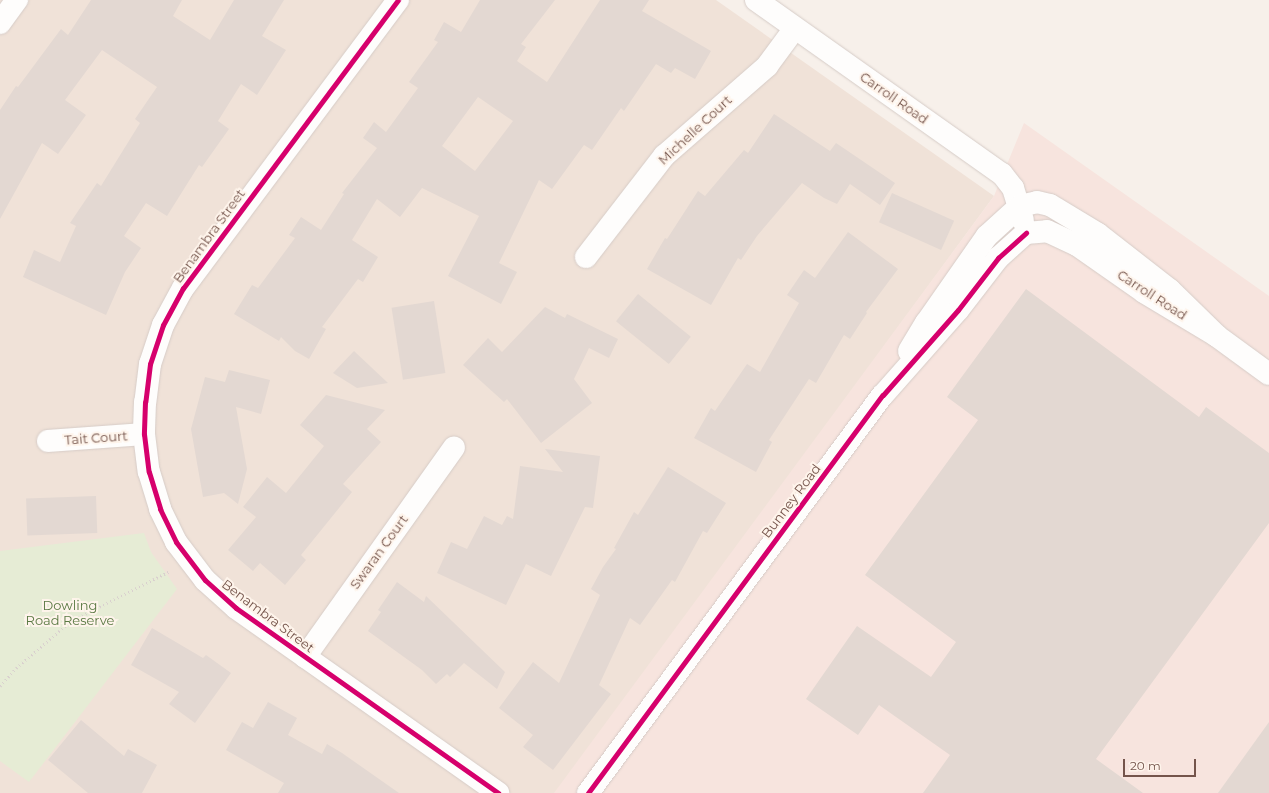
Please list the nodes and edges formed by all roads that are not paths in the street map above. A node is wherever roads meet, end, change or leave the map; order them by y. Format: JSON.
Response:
{"nodes":[{"id":1,"x":17,"y":0,"type":"edge"},
{"id":2,"x":398,"y":0,"type":"edge"},
{"id":3,"x":756,"y":0,"type":"edge"},
{"id":4,"x":0,"y":23,"type":"edge"},
{"id":5,"x":795,"y":28,"type":"junction"},
{"id":6,"x":1020,"y":206,"type":"junction"},
{"id":7,"x":1026,"y":233,"type":"junction"},
{"id":8,"x":586,"y":258,"type":"dead end"},
{"id":9,"x":1217,"y":336,"type":"junction"},
{"id":10,"x":1269,"y":374,"type":"edge"},
{"id":11,"x":882,"y":395,"type":"junction"},
{"id":12,"x":144,"y":434,"type":"junction"},
{"id":13,"x":48,"y":441,"type":"dead end"},
{"id":14,"x":454,"y":447,"type":"dead end"},
{"id":15,"x":305,"y":657,"type":"junction"},
{"id":16,"x":498,"y":793,"type":"edge"},
{"id":17,"x":588,"y":793,"type":"edge"}],
"edges":[{"from":1,"to":4,"type":"street"},
{"from":2,"to":12,"type":"street","name":"Benambra Street"},
{"from":3,"to":5,"type":"street","name":"Carroll Road"},
{"from":5,"to":6,"type":"street","name":"Carroll Road"},
{"from":5,"to":8,"type":"street","name":"Michelle Court"},
{"from":6,"to":7,"type":"street","name":"Carroll Road"},
{"from":6,"to":9,"type":"street","name":"Carroll Road"},
{"from":6,"to":11,"type":"street","name":"Bunney Road"},
{"from":7,"to":9,"type":"street","name":"Carroll Road"},
{"from":7,"to":11,"type":"street","name":"Bunney Road"},
{"from":9,"to":10,"type":"street","name":"Carroll Road"},
{"from":11,"to":17,"type":"street","name":"Bunney Road"},
{"from":12,"to":13,"type":"street","name":"Tait Court"},
{"from":12,"to":15,"type":"street","name":"Benambra Street"},
{"from":14,"to":15,"type":"street","name":"Swaran Court"},
{"from":15,"to":16,"type":"street","name":"Benambra Street"}]}
